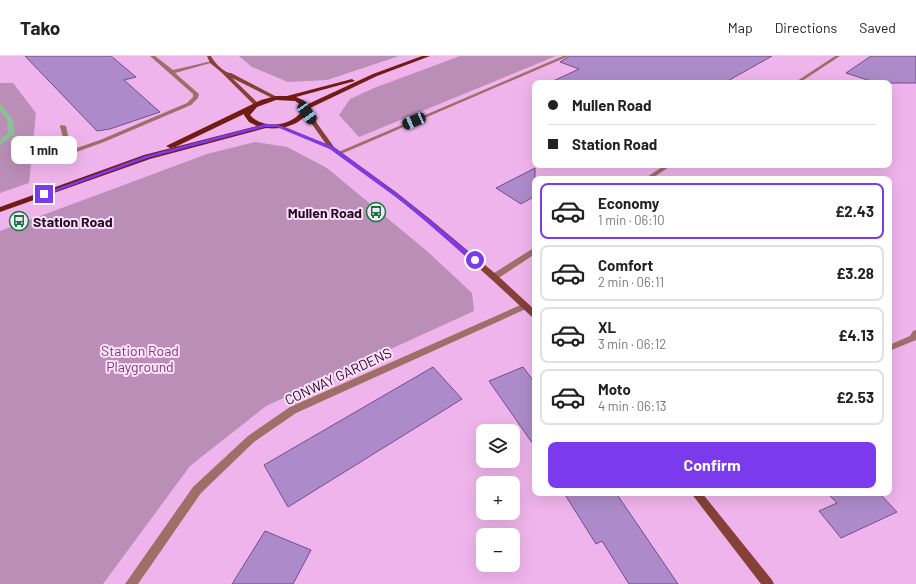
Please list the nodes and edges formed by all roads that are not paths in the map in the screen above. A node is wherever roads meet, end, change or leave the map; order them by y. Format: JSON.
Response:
{"nodes":[{"id":1,"x":152,"y":56,"type":"edge"},
{"id":2,"x":427,"y":56,"type":"edge"},
{"id":3,"x":567,"y":56,"type":"edge"},
{"id":4,"x":838,"y":56,"type":"edge"},
{"id":5,"x":211,"y":59,"type":"edge"},
{"id":6,"x":223,"y":71,"type":"junction"},
{"id":7,"x":172,"y":72,"type":"junction"},
{"id":8,"x":375,"y":75,"type":"junction"},
{"id":9,"x":801,"y":80,"type":"edge"},
{"id":10,"x":276,"y":98,"type":"junction"},
{"id":11,"x":287,"y":98,"type":"junction"},
{"id":12,"x":256,"y":104,"type":"junction"},
{"id":13,"x":250,"y":109,"type":"junction"},
{"id":14,"x":307,"y":110,"type":"junction"},
{"id":15,"x":63,"y":126,"type":"dead end"},
{"id":16,"x":265,"y":126,"type":"junction"},
{"id":17,"x":278,"y":126,"type":"junction"},
{"id":18,"x":332,"y":148,"type":"junction"},
{"id":19,"x":339,"y":153,"type":"junction"},
{"id":20,"x":147,"y":157,"type":"junction"},
{"id":21,"x":664,"y":168,"type":"edge"},
{"id":22,"x":652,"y":176,"type":"edge"},
{"id":23,"x":0,"y":210,"type":"edge"},
{"id":24,"x":532,"y":253,"type":"edge"},
{"id":25,"x":494,"y":277,"type":"junction"},
{"id":26,"x":525,"y":306,"type":"junction"},
{"id":27,"x":532,"y":312,"type":"edge"},
{"id":28,"x":916,"y":333,"type":"edge"},
{"id":29,"x":892,"y":347,"type":"edge"},
{"id":30,"x":698,"y":496,"type":"edge"},
{"id":31,"x":131,"y":584,"type":"edge"},
{"id":32,"x":768,"y":584,"type":"edge"}],
"edges":[{"from":1,"to":7,"type":"street"},
{"from":2,"to":8,"type":"main road"},
{"from":3,"to":19,"type":"street"},
{"from":4,"to":9,"type":"street"},
{"from":5,"to":6,"type":"street"},
{"from":5,"to":7,"type":"street"},
{"from":6,"to":10,"type":"street"},
{"from":6,"to":12,"type":"street"},
{"from":7,"to":15,"type":"street"},
{"from":8,"to":11,"type":"main road"},
{"from":8,"to":14,"type":"main road"},
{"from":10,"to":11,"type":"main road"},
{"from":10,"to":12,"type":"main road"},
{"from":11,"to":14,"type":"main road"},
{"from":12,"to":13,"type":"main road"},
{"from":13,"to":16,"type":"main road"},
{"from":13,"to":20,"type":"main road"},
{"from":14,"to":17,"type":"main road"},
{"from":14,"to":18,"type":"street"},
{"from":16,"to":17,"type":"main road"},
{"from":16,"to":20,"type":"main road"},
{"from":17,"to":18,"type":"street"},
{"from":18,"to":19,"type":"street"},
{"from":19,"to":25,"type":"street"},
{"from":20,"to":23,"type":"main road"},
{"from":21,"to":22,"type":"street"},
{"from":24,"to":25,"type":"street"},
{"from":25,"to":26,"type":"street"},
{"from":26,"to":27,"type":"street"},
{"from":26,"to":31,"type":"street","name":"CONWAY GARDENS"},
{"from":28,"to":29,"type":"street"},
{"from":30,"to":32,"type":"street"}]}
